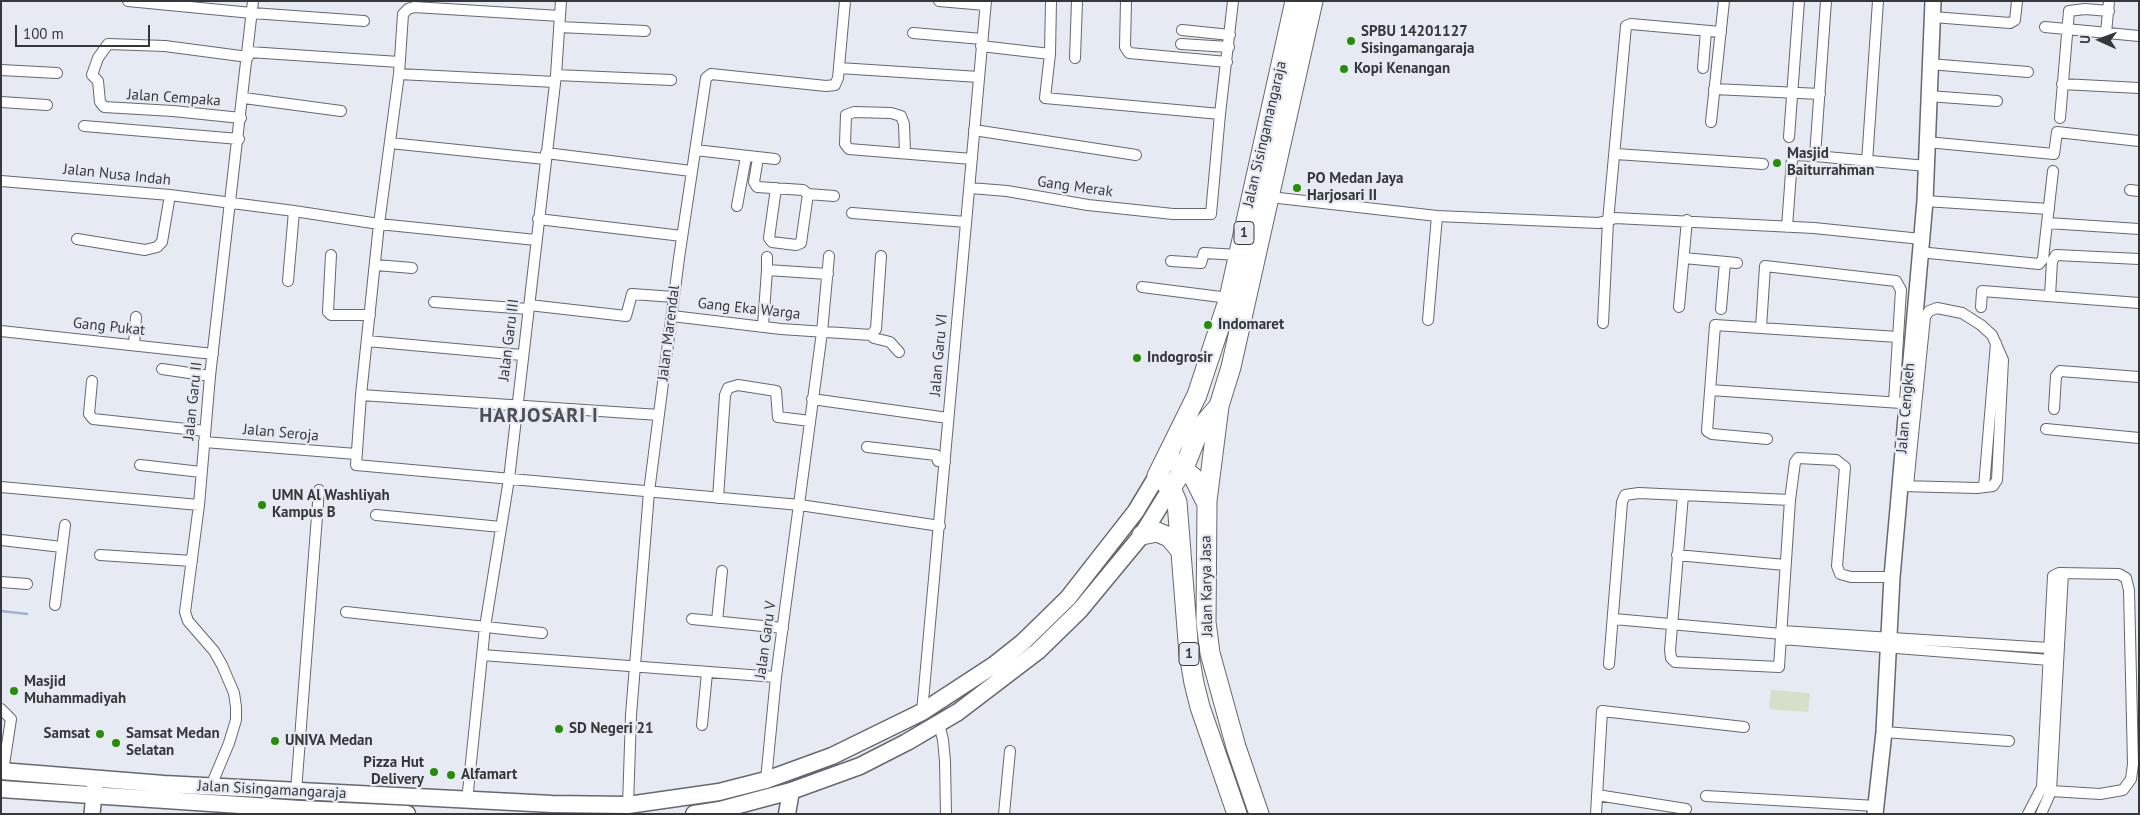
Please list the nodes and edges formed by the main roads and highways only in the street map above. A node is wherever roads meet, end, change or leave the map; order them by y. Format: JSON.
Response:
{"nodes":[{"id":1,"x":1295,"y":1,"type":"edge"},
{"id":2,"x":1313,"y":1,"type":"edge"},
{"id":3,"x":1218,"y":406,"type":"junction"},
{"id":4,"x":1167,"y":457,"type":"junction"},
{"id":5,"x":1184,"y":468,"type":"junction"},
{"id":6,"x":1164,"y":482,"type":"junction"},
{"id":7,"x":1207,"y":504,"type":"junction"},
{"id":8,"x":1142,"y":535,"type":"junction"},
{"id":9,"x":1181,"y":551,"type":"junction"},
{"id":10,"x":2,"y":771,"type":"edge"},
{"id":11,"x":1,"y":789,"type":"edge"},
{"id":12,"x":791,"y":791,"type":"junction"},
{"id":13,"x":719,"y":792,"type":"junction"},
{"id":14,"x":699,"y":807,"type":"edge"},
{"id":15,"x":722,"y":812,"type":"edge"},
{"id":16,"x":407,"y":814,"type":"edge"},
{"id":17,"x":787,"y":814,"type":"edge"},
{"id":18,"x":1238,"y":814,"type":"edge"},
{"id":19,"x":1259,"y":814,"type":"edge"}],
"edges":[{"from":1,"to":4,"type":"highway","name":"Jalan Sisingamangaraja","number":"1"},
{"from":2,"to":3,"type":"highway","name":"Jalan Sisingamangaraja","number":"1"},
{"from":3,"to":5,"type":"highway","name":"Jalan Sisingamangaraja","number":"1"},
{"from":3,"to":7,"type":"highway"},
{"from":4,"to":5,"type":"highway","name":"Jalan Karya Jasa","number":"1"},
{"from":4,"to":6,"type":"highway","name":"Jalan Sisingamangaraja","number":"1"},
{"from":5,"to":6,"type":"highway","name":"Jalan Sisingamangaraja","number":"1"},
{"from":5,"to":7,"type":"highway","name":"Jalan Karya Jasa","number":"1"},
{"from":6,"to":8,"type":"main road","name":"Jalan Sisingamangaraja"},
{"from":6,"to":9,"type":"highway","name":"Jalan Karya Jasa","number":"1"},
{"from":6,"to":13,"type":"main road","name":"Jalan Sisingamangaraja"},
{"from":7,"to":19,"type":"highway","name":"Jalan Karya Jasa","number":"1"},
{"from":8,"to":9,"type":"highway"},
{"from":8,"to":12,"type":"main road","name":"Jalan Sisingamangaraja"},
{"from":9,"to":18,"type":"highway","name":"Jalan Karya Jasa","number":"1"},
{"from":10,"to":14,"type":"main road","name":"Jalan Sisingamangaraja"},
{"from":11,"to":16,"type":"main road","name":"Jalan Sisingamangaraja"},
{"from":12,"to":15,"type":"main road","name":"Jalan Sisingamangaraja"},
{"from":12,"to":17,"type":"main road"},
{"from":13,"to":14,"type":"main road","name":"Jalan Sisingamangaraja"},
{"from":13,"to":15,"type":"main road"},
{"from":14,"to":15,"type":"main road","name":"Jalan Sisingamangaraja"}]}
